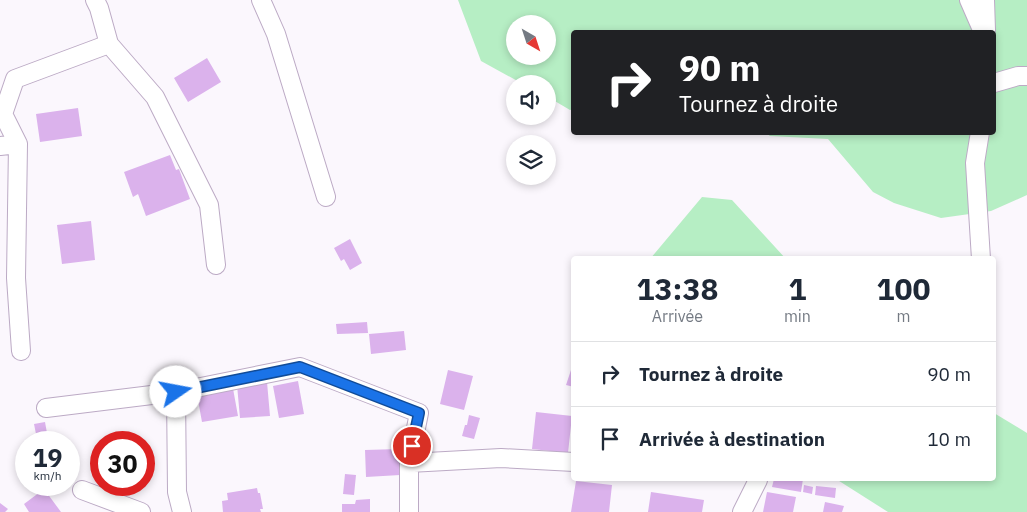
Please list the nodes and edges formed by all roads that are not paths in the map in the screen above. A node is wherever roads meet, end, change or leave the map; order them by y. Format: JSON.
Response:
{"nodes":[{"id":1,"x":95,"y":0,"type":"edge"},
{"id":2,"x":261,"y":0,"type":"edge"},
{"id":3,"x":970,"y":0,"type":"edge"},
{"id":4,"x":985,"y":0,"type":"edge"},
{"id":5,"x":984,"y":30,"type":"edge"},
{"id":6,"x":985,"y":30,"type":"edge"},
{"id":7,"x":109,"y":44,"type":"junction"},
{"id":8,"x":1027,"y":76,"type":"edge"},
{"id":9,"x":996,"y":82,"type":"edge"},
{"id":10,"x":980,"y":135,"type":"edge"},
{"id":11,"x":18,"y":144,"type":"junction"},
{"id":12,"x":0,"y":146,"type":"edge"},
{"id":13,"x":326,"y":197,"type":"dead end"},
{"id":14,"x":981,"y":256,"type":"edge"},
{"id":15,"x":216,"y":265,"type":"dead end"},
{"id":16,"x":21,"y":350,"type":"dead end"},
{"id":17,"x":176,"y":392,"type":"junction"},
{"id":18,"x":46,"y":408,"type":"dead end"},
{"id":19,"x":571,"y":462,"type":"edge"},
{"id":20,"x":409,"y":463,"type":"junction"},
{"id":21,"x":758,"y":481,"type":"edge"},
{"id":22,"x":82,"y":490,"type":"dead end"},
{"id":23,"x":141,"y":512,"type":"edge"},
{"id":24,"x":182,"y":512,"type":"edge"},
{"id":25,"x":409,"y":512,"type":"edge"},
{"id":26,"x":742,"y":512,"type":"edge"}],
"edges":[{"from":1,"to":7,"type":"street"},
{"from":2,"to":13,"type":"street"},
{"from":3,"to":5,"type":"street"},
{"from":4,"to":6,"type":"street"},
{"from":7,"to":11,"type":"street"},
{"from":7,"to":15,"type":"street"},
{"from":8,"to":9,"type":"street"},
{"from":10,"to":14,"type":"street"},
{"from":11,"to":12,"type":"street"},
{"from":11,"to":16,"type":"street"},
{"from":17,"to":18,"type":"street"},
{"from":17,"to":20,"type":"street"},
{"from":17,"to":24,"type":"street"},
{"from":19,"to":20,"type":"street"},
{"from":20,"to":25,"type":"street"},
{"from":21,"to":26,"type":"street"},
{"from":22,"to":23,"type":"street"}]}
